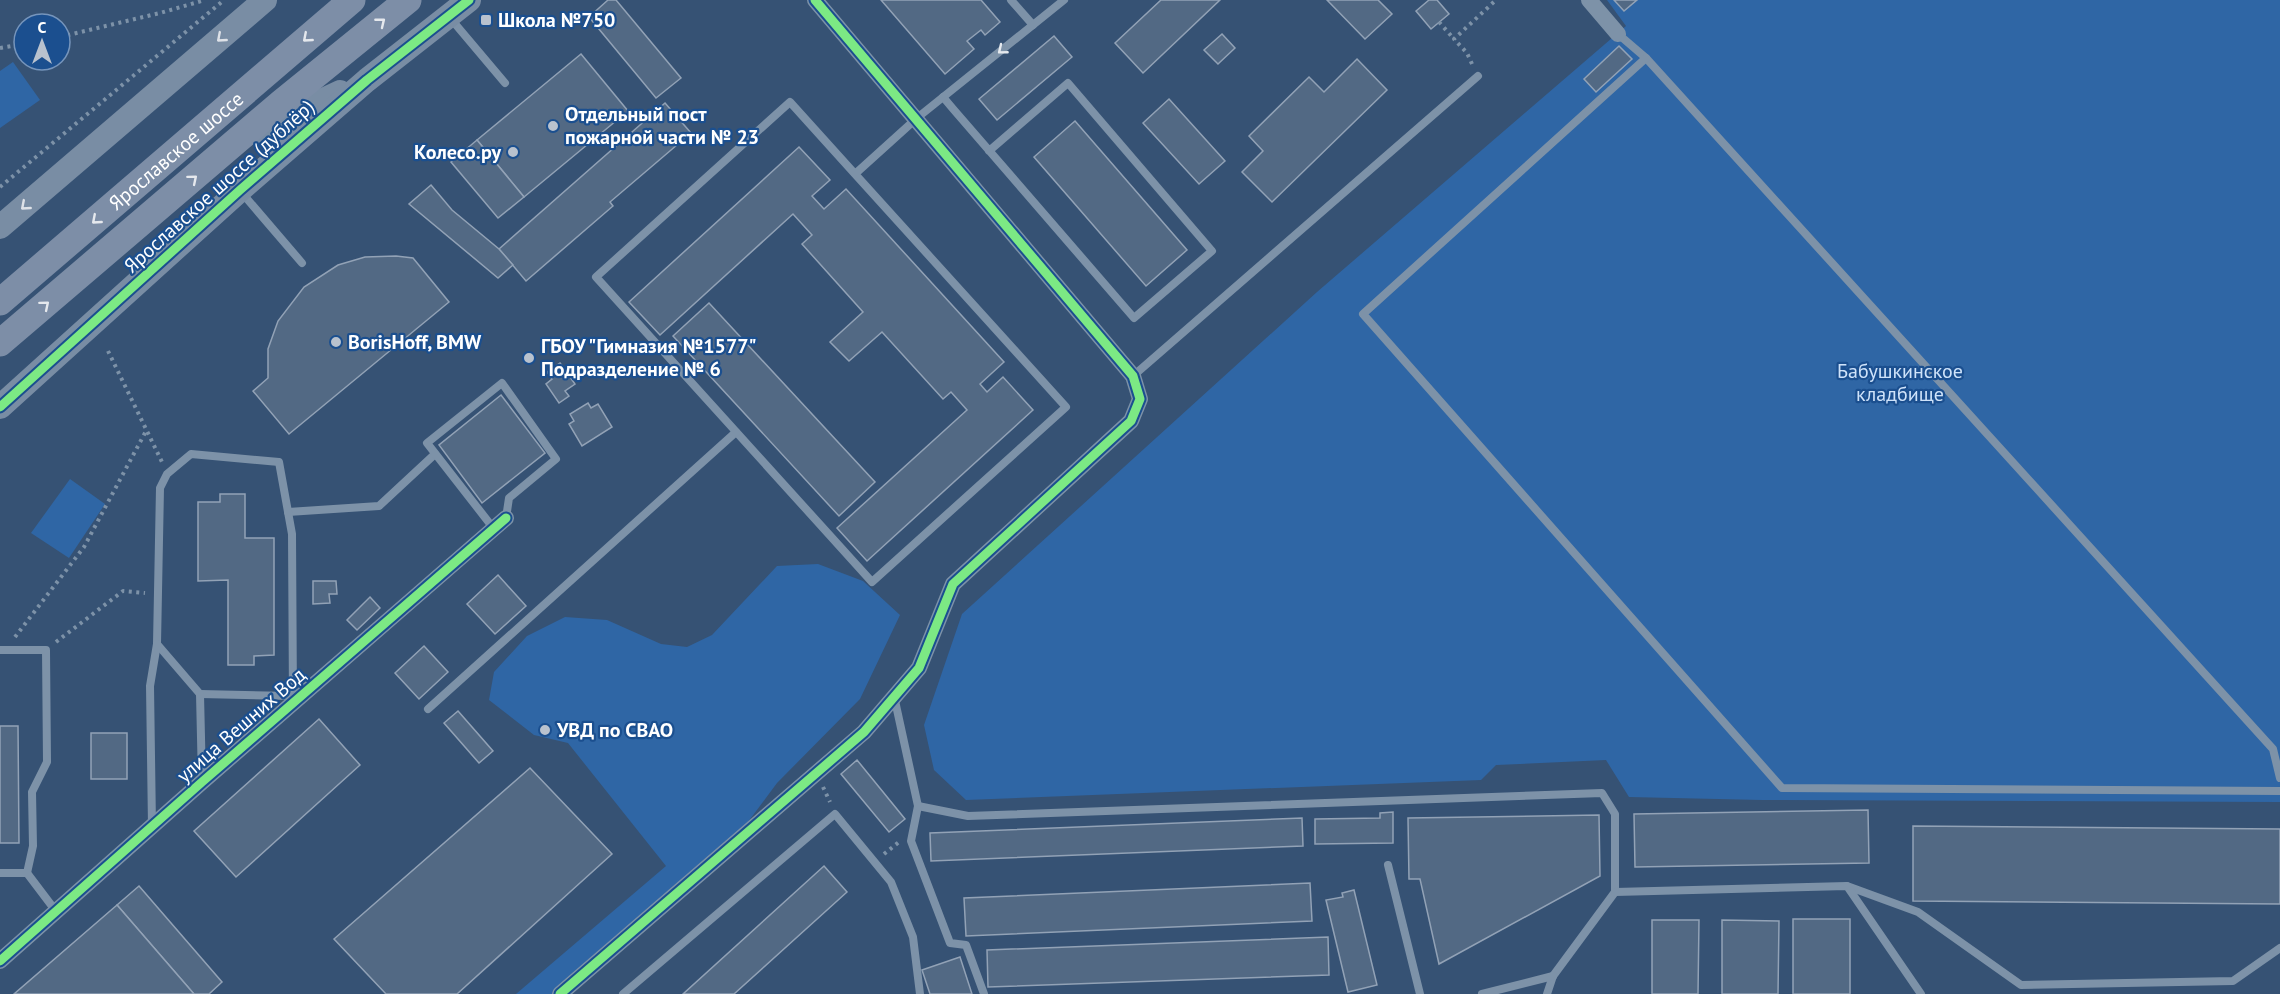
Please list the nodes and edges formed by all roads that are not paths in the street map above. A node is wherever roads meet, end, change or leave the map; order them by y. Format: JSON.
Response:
{"nodes":[{"id":1,"x":352,"y":0,"type":"edge"},
{"id":2,"x":408,"y":0,"type":"edge"},
{"id":3,"x":469,"y":0,"type":"edge"},
{"id":4,"x":815,"y":0,"type":"edge"},
{"id":5,"x":1011,"y":0,"type":"edge"},
{"id":6,"x":1064,"y":0,"type":"edge"},
{"id":7,"x":1589,"y":0,"type":"edge"},
{"id":8,"x":256,"y":5,"type":"edge"},
{"id":9,"x":449,"y":16,"type":"junction"},
{"id":10,"x":1033,"y":25,"type":"junction"},
{"id":11,"x":1618,"y":34,"type":"joint"},
{"id":12,"x":1646,"y":58,"type":"junction"},
{"id":13,"x":1478,"y":76,"type":"road end"},
{"id":14,"x":367,"y":80,"type":"junction"},
{"id":15,"x":505,"y":83,"type":"dead end"},
{"id":16,"x":943,"y":97,"type":"junction"},
{"id":17,"x":916,"y":118,"type":"junction"},
{"id":18,"x":239,"y":140,"type":"junction"},
{"id":19,"x":989,"y":151,"type":"junction"},
{"id":20,"x":855,"y":174,"type":"junction"},
{"id":21,"x":240,"y":190,"type":"junction"},
{"id":22,"x":0,"y":227,"type":"edge"},
{"id":23,"x":302,"y":263,"type":"dead end"},
{"id":24,"x":0,"y":302,"type":"edge"},
{"id":25,"x":0,"y":343,"type":"edge"},
{"id":26,"x":1133,"y":376,"type":"junction"},
{"id":27,"x":0,"y":407,"type":"edge"},
{"id":28,"x":736,"y":432,"type":"junction"},
{"id":29,"x":435,"y":454,"type":"junction"},
{"id":30,"x":288,"y":512,"type":"junction"},
{"id":31,"x":506,"y":518,"type":"joint"},
{"id":32,"x":494,"y":529,"type":"junction"},
{"id":33,"x":157,"y":644,"type":"junction"},
{"id":34,"x":3,"y":650,"type":"edge"},
{"id":35,"x":200,"y":694,"type":"junction"},
{"id":36,"x":894,"y":696,"type":"junction"},
{"id":37,"x":293,"y":700,"type":"junction"},
{"id":38,"x":428,"y":709,"type":"dead end"},
{"id":39,"x":2280,"y":778,"type":"edge"},
{"id":40,"x":202,"y":782,"type":"junction"},
{"id":41,"x":2280,"y":791,"type":"edge"},
{"id":42,"x":918,"y":806,"type":"junction"},
{"id":43,"x":152,"y":827,"type":"junction"},
{"id":44,"x":1388,"y":865,"type":"dead end"},
{"id":45,"x":0,"y":873,"type":"edge"},
{"id":46,"x":27,"y":873,"type":"junction"},
{"id":47,"x":1847,"y":886,"type":"junction"},
{"id":48,"x":1615,"y":892,"type":"junction"},
{"id":49,"x":55,"y":910,"type":"junction"},
{"id":50,"x":2280,"y":948,"type":"edge"},
{"id":51,"x":0,"y":961,"type":"edge"},
{"id":52,"x":1553,"y":976,"type":"junction"},
{"id":53,"x":560,"y":994,"type":"edge"},
{"id":54,"x":623,"y":994,"type":"edge"},
{"id":55,"x":920,"y":994,"type":"edge"},
{"id":56,"x":984,"y":994,"type":"edge"},
{"id":57,"x":1420,"y":994,"type":"edge"},
{"id":58,"x":1482,"y":994,"type":"edge"},
{"id":59,"x":1547,"y":994,"type":"edge"},
{"id":60,"x":1921,"y":994,"type":"edge"}],
"edges":[{"from":1,"to":24,"type":"main road","name":"Ярославское шоссе","one_way":true},
{"from":18,"to":2,"type":"main road","name":"Ярославское шоссе","one_way":true},
{"from":3,"to":9,"type":"street","name":"Ярославское шоссе (дублёр)"},
{"from":4,"to":17,"type":"street"},
{"from":5,"to":10,"type":"lane"},
{"from":6,"to":10,"type":"lane"},
{"from":7,"to":11,"type":"street"},
{"from":8,"to":22,"type":"street","one_way":true},
{"from":9,"to":14,"type":"street","name":"Ярославское шоссе (дублёр)"},
{"from":9,"to":15,"type":"lane"},
{"from":10,"to":16,"type":"lane","one_way":true},
{"from":11,"to":12,"type":"lane"},
{"from":12,"to":39,"type":"lane"},
{"from":12,"to":41,"type":"lane"},
{"from":13,"to":26,"type":"lane"},
{"from":14,"to":18,"type":"street"},
{"from":14,"to":21,"type":"street","name":"Ярославское шоссе (дублёр)"},
{"from":16,"to":17,"type":"lane"},
{"from":16,"to":19,"type":"lane"},
{"from":17,"to":20,"type":"lane"},
{"from":17,"to":26,"type":"street"},
{"from":25,"to":18,"type":"main road","name":"Ярославское шоссе","one_way":true},
{"from":19,"to":19,"type":"lane"},
{"from":20,"to":28,"type":"lane"},
{"from":20,"to":28,"type":"lane"},
{"from":21,"to":23,"type":"lane"},
{"from":21,"to":27,"type":"street","name":"Ярославское шоссе (дублёр)"},
{"from":26,"to":36,"type":"street"},
{"from":28,"to":38,"type":"lane"},
{"from":29,"to":30,"type":"lane"},
{"from":29,"to":31,"type":"lane"},
{"from":29,"to":32,"type":"lane"},
{"from":30,"to":33,"type":"lane"},
{"from":30,"to":37,"type":"lane"},
{"from":31,"to":32,"type":"street","name":"улица Вешних Вод"},
{"from":32,"to":37,"type":"street","name":"улица Вешних Вод"},
{"from":33,"to":35,"type":"lane"},
{"from":33,"to":43,"type":"lane"},
{"from":34,"to":46,"type":"lane"},
{"from":35,"to":37,"type":"lane"},
{"from":35,"to":40,"type":"lane"},
{"from":36,"to":42,"type":"lane"},
{"from":36,"to":53,"type":"street"},
{"from":37,"to":40,"type":"street","name":"улица Вешних Вод"},
{"from":40,"to":43,"type":"street","name":"улица Вешних Вод"},
{"from":42,"to":48,"type":"lane"},
{"from":42,"to":56,"type":"lane"},
{"from":43,"to":49,"type":"street","name":"улица Вешних Вод"},
{"from":44,"to":57,"type":"lane"},
{"from":45,"to":46,"type":"lane"},
{"from":46,"to":49,"type":"lane"},
{"from":47,"to":48,"type":"lane"},
{"from":47,"to":50,"type":"lane"},
{"from":47,"to":60,"type":"lane"},
{"from":48,"to":52,"type":"lane"},
{"from":49,"to":51,"type":"street","name":"улица Вешних Вод"},
{"from":52,"to":58,"type":"lane"},
{"from":52,"to":59,"type":"lane"},
{"from":54,"to":55,"type":"lane"}]}
